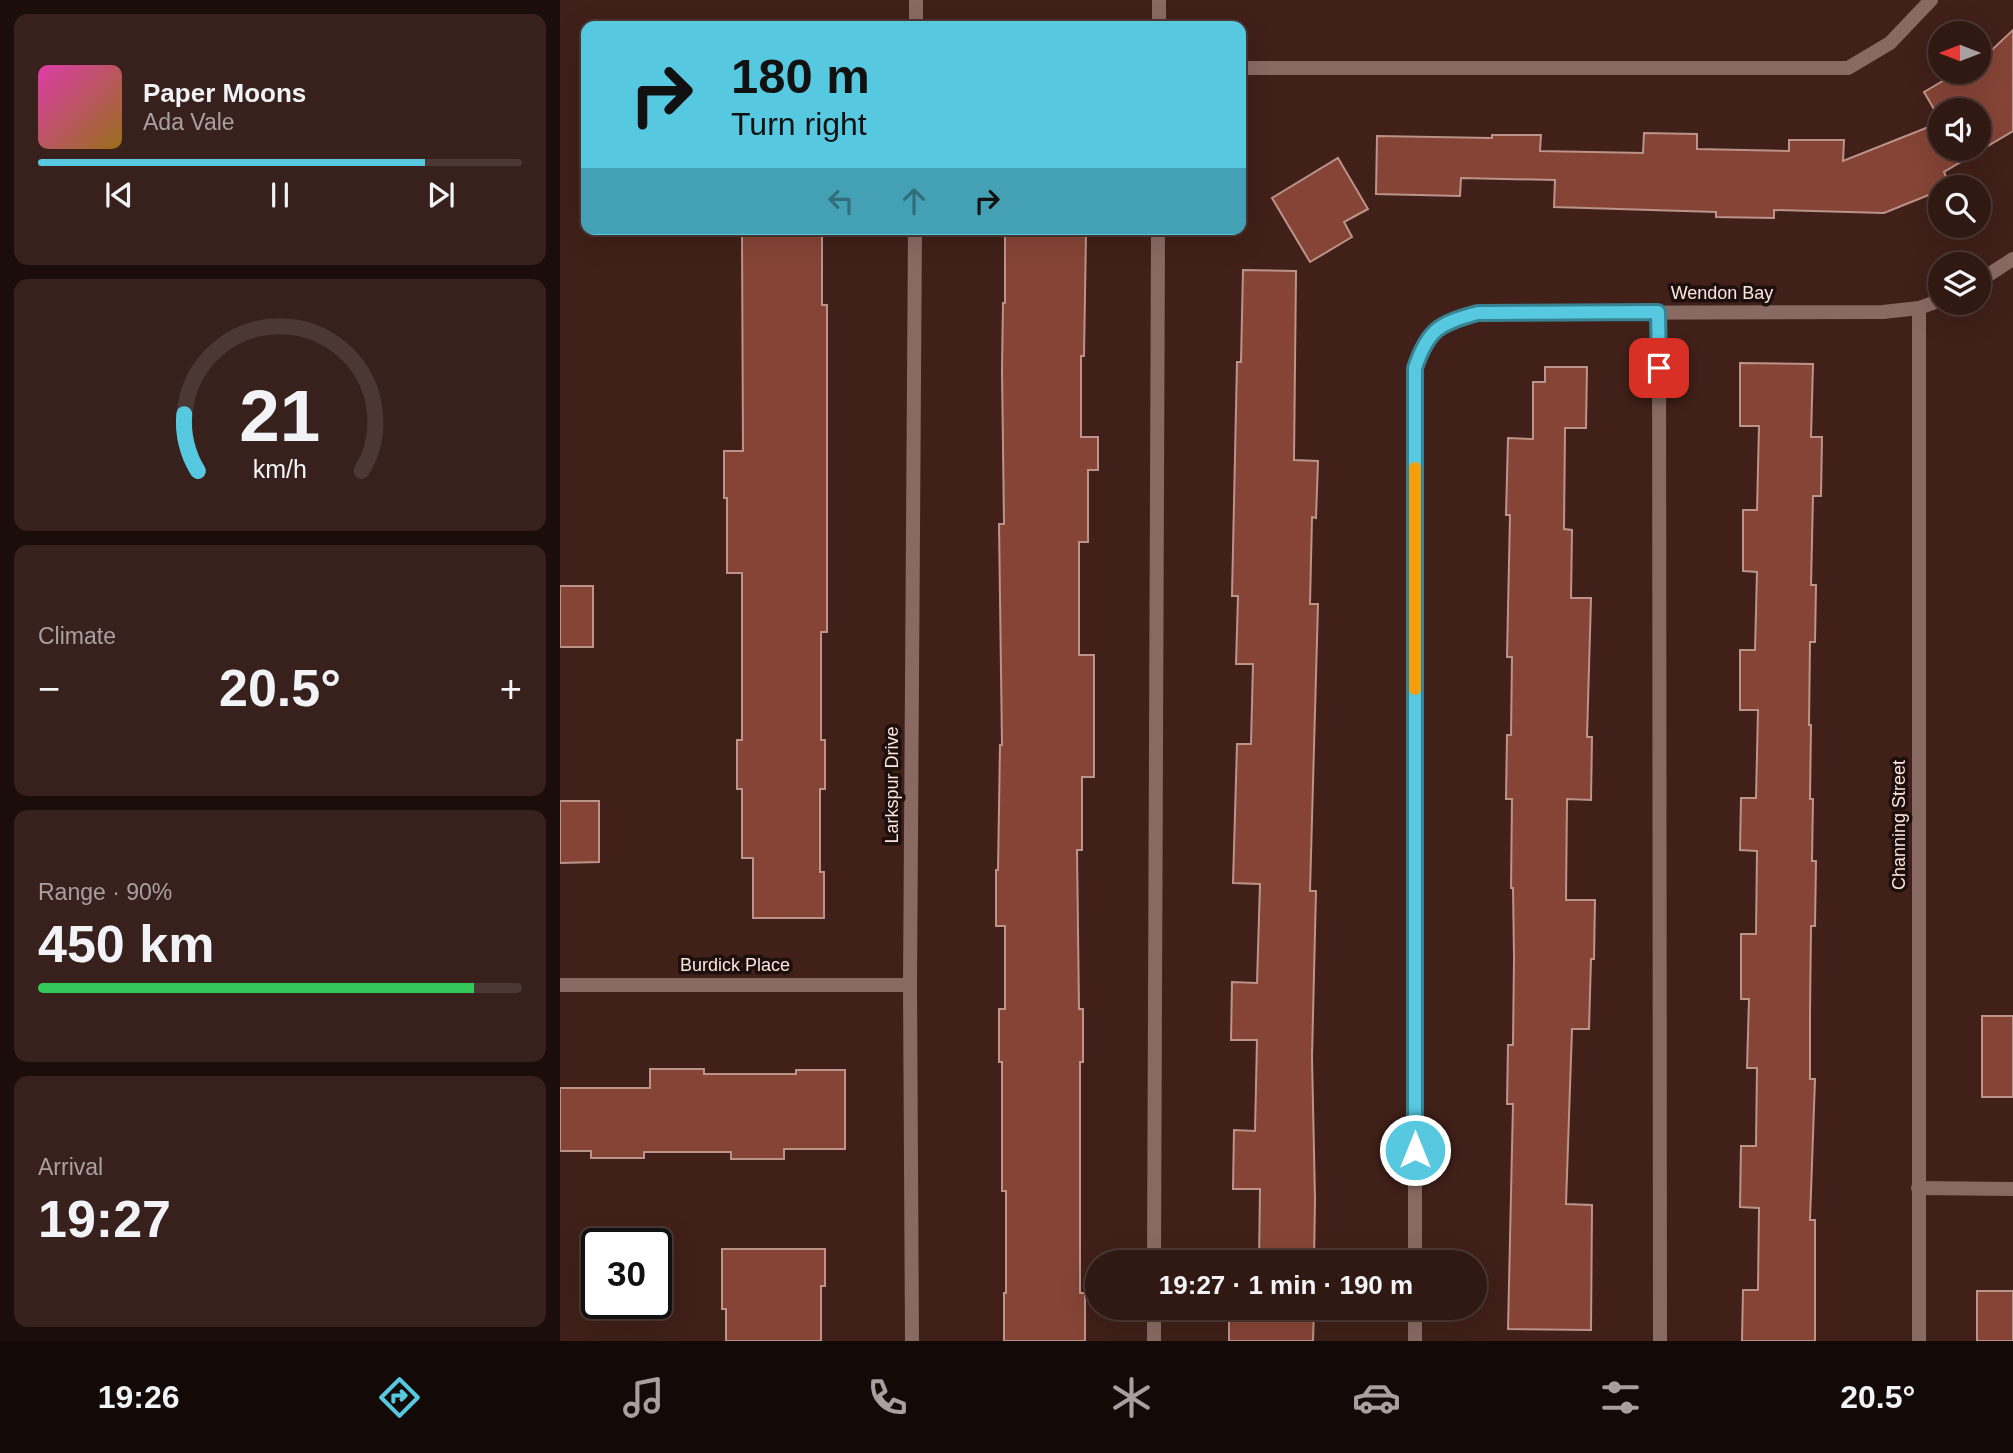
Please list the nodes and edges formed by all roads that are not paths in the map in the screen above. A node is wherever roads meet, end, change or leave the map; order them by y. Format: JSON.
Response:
{"nodes":[{"id":1,"x":916,"y":0,"type":"edge"},
{"id":2,"x":1159,"y":0,"type":"edge"},
{"id":3,"x":1931,"y":0,"type":"edge"},
{"id":4,"x":916,"y":21,"type":"edge"},
{"id":5,"x":1158,"y":21,"type":"edge"},
{"id":6,"x":1246,"y":68,"type":"edge"},
{"id":7,"x":915,"y":235,"type":"edge"},
{"id":8,"x":1158,"y":235,"type":"edge"},
{"id":9,"x":2013,"y":259,"type":"edge"},
{"id":10,"x":1991,"y":273,"type":"edge"},
{"id":11,"x":1928,"y":305,"type":"edge"},
{"id":12,"x":1919,"y":309,"type":"junction"},
{"id":13,"x":1658,"y":312,"type":"junction"},
{"id":14,"x":560,"y":985,"type":"edge"},
{"id":15,"x":910,"y":985,"type":"junction"},
{"id":16,"x":1918,"y":1188,"type":"junction"},
{"id":17,"x":2013,"y":1189,"type":"edge"},
{"id":18,"x":1154,"y":1250,"type":"edge"},
{"id":19,"x":1415,"y":1250,"type":"edge"},
{"id":20,"x":1154,"y":1320,"type":"edge"},
{"id":21,"x":1415,"y":1320,"type":"edge"},
{"id":22,"x":912,"y":1341,"type":"edge"},
{"id":23,"x":1154,"y":1341,"type":"edge"},
{"id":24,"x":1415,"y":1341,"type":"edge"},
{"id":25,"x":1660,"y":1341,"type":"edge"},
{"id":26,"x":1919,"y":1341,"type":"edge"}],
"edges":[{"from":1,"to":4,"type":"street"},
{"from":2,"to":5,"type":"street"},
{"from":3,"to":6,"type":"street"},
{"from":7,"to":15,"type":"street","name":"Larkspur Drive"},
{"from":8,"to":18,"type":"street"},
{"from":9,"to":10,"type":"street"},
{"from":11,"to":12,"type":"street","name":"Wendon Bay"},
{"from":12,"to":13,"type":"street","name":"Wendon Bay"},
{"from":12,"to":16,"type":"street","name":"Channing Street"},
{"from":13,"to":19,"type":"street","name":"Wendon Bay"},
{"from":13,"to":25,"type":"street"},
{"from":14,"to":15,"type":"street","name":"Burdick Place"},
{"from":15,"to":22,"type":"street","name":"Larkspur Drive"},
{"from":16,"to":17,"type":"street"},
{"from":16,"to":26,"type":"street","name":"Channing Street"},
{"from":20,"to":23,"type":"street"},
{"from":21,"to":24,"type":"street"}]}
